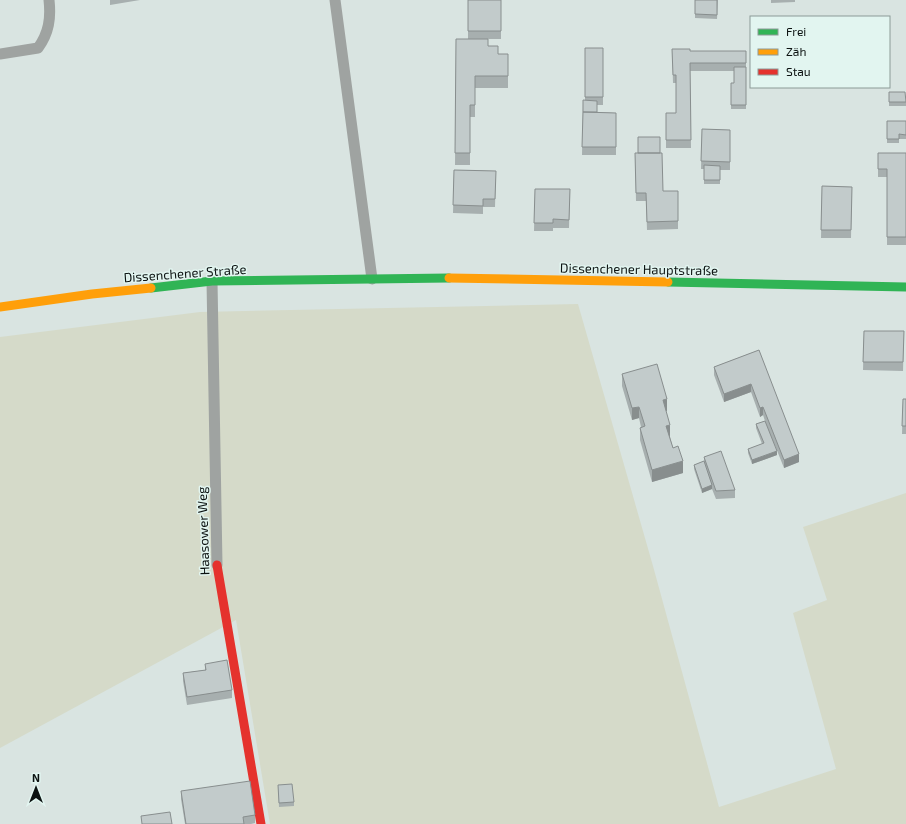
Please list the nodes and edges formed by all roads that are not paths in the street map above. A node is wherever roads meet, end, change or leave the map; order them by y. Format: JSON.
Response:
{"nodes":[{"id":1,"x":49,"y":0,"type":"edge"},
{"id":2,"x":335,"y":0,"type":"edge"},
{"id":3,"x":0,"y":54,"type":"edge"},
{"id":4,"x":372,"y":279,"type":"junction"},
{"id":5,"x":212,"y":281,"type":"junction"},
{"id":6,"x":906,"y":287,"type":"edge"},
{"id":7,"x":0,"y":306,"type":"edge"},
{"id":8,"x":217,"y":565,"type":"joint"},
{"id":9,"x":261,"y":824,"type":"edge"}],
"edges":[{"from":1,"to":3,"type":"lane"},
{"from":2,"to":4,"type":"lane"},
{"from":4,"to":5,"type":"main road","name":"Dissenchener Straße"},
{"from":4,"to":6,"type":"main road","name":"Dissenchener Hauptstraße"},
{"from":5,"to":7,"type":"main road","name":"Dissenchener Straße"},
{"from":5,"to":8,"type":"lane","name":"Haasower Weg"},
{"from":8,"to":9,"type":"main road","name":"Haasower Weg"}]}
